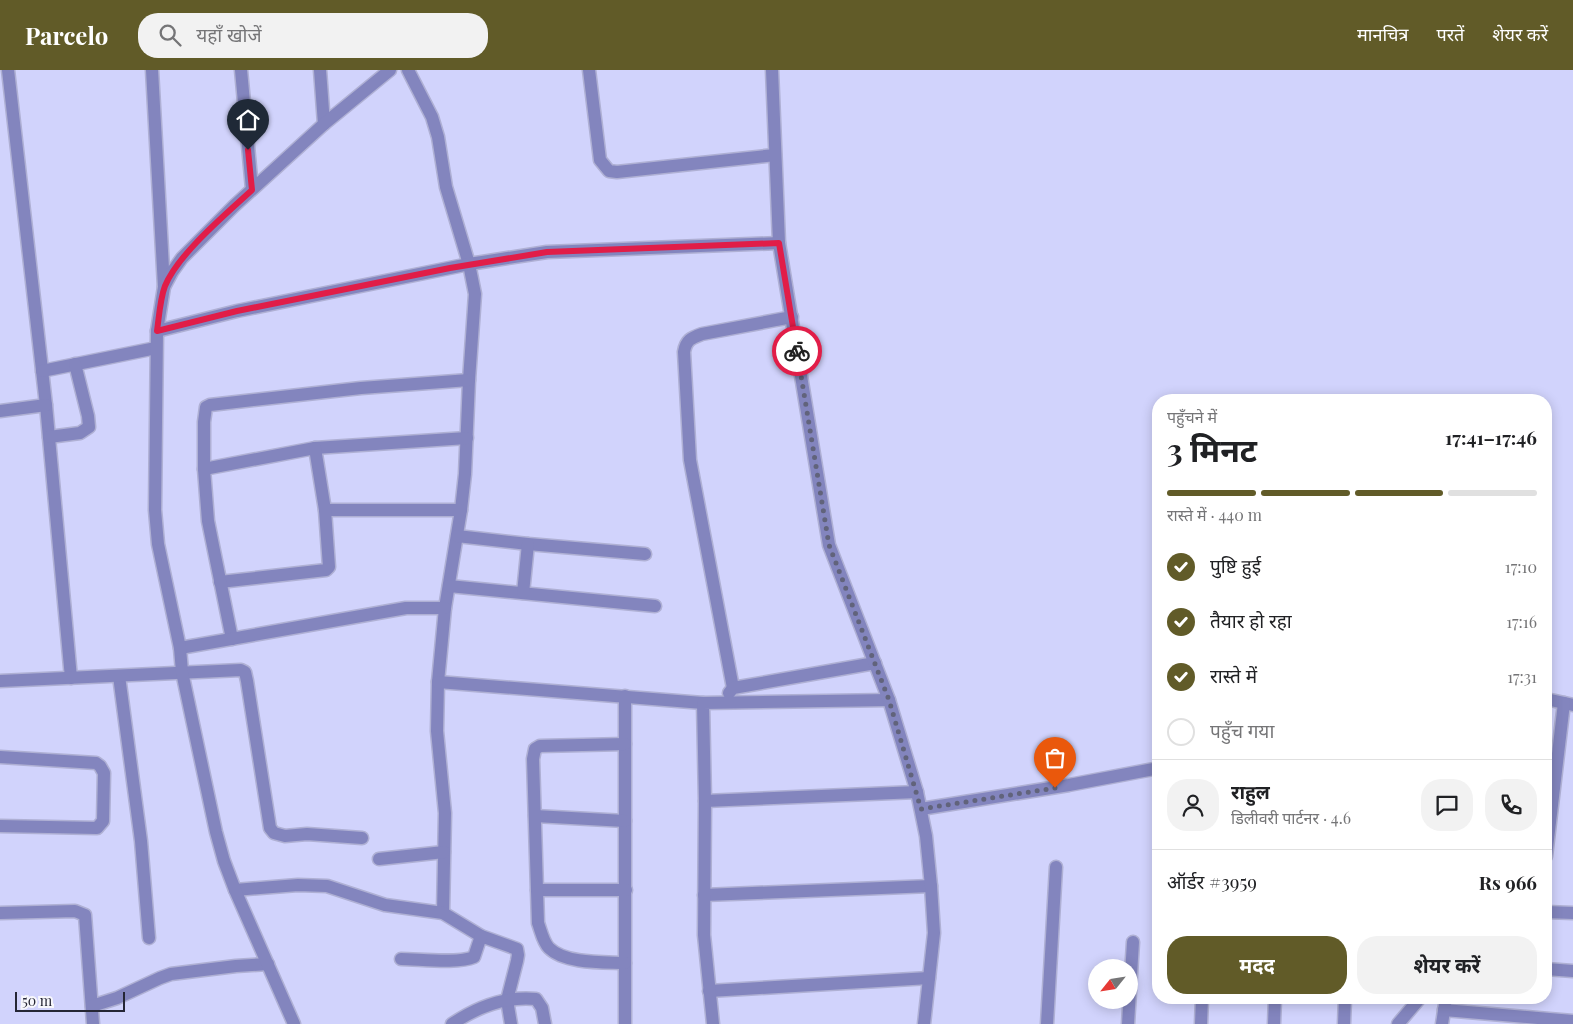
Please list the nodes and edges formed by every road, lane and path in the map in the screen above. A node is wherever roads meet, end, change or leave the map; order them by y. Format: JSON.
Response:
{"nodes":[{"id":1,"x":8,"y":70,"type":"edge"},
{"id":2,"x":152,"y":70,"type":"edge"},
{"id":3,"x":241,"y":70,"type":"edge"},
{"id":4,"x":320,"y":70,"type":"edge"},
{"id":5,"x":390,"y":70,"type":"edge"},
{"id":6,"x":408,"y":70,"type":"edge"},
{"id":7,"x":589,"y":70,"type":"edge"},
{"id":8,"x":772,"y":70,"type":"edge"},
{"id":9,"x":324,"y":124,"type":"junction"},
{"id":10,"x":776,"y":155,"type":"junction"},
{"id":11,"x":252,"y":190,"type":"junction"},
{"id":12,"x":779,"y":243,"type":"junction"},
{"id":13,"x":469,"y":264,"type":"junction"},
{"id":14,"x":164,"y":287,"type":"junction"},
{"id":15,"x":792,"y":317,"type":"junction"},
{"id":16,"x":157,"y":331,"type":"junction"},
{"id":17,"x":156,"y":348,"type":"junction"},
{"id":18,"x":75,"y":364,"type":"junction"},
{"id":19,"x":42,"y":371,"type":"junction"},
{"id":20,"x":469,"y":380,"type":"junction"},
{"id":21,"x":46,"y":405,"type":"junction"},
{"id":22,"x":0,"y":410,"type":"edge"},
{"id":23,"x":49,"y":437,"type":"junction"},
{"id":24,"x":467,"y":438,"type":"junction"},
{"id":25,"x":314,"y":448,"type":"junction"},
{"id":26,"x":204,"y":469,"type":"junction"},
{"id":27,"x":325,"y":510,"type":"junction"},
{"id":28,"x":461,"y":510,"type":"junction"},
{"id":29,"x":457,"y":536,"type":"junction"},
{"id":30,"x":528,"y":544,"type":"junction"},
{"id":31,"x":645,"y":554,"type":"dead end"},
{"id":32,"x":220,"y":582,"type":"junction"},
{"id":33,"x":449,"y":586,"type":"junction"},
{"id":34,"x":523,"y":593,"type":"junction"},
{"id":35,"x":655,"y":606,"type":"dead end"},
{"id":36,"x":445,"y":608,"type":"junction"},
{"id":37,"x":232,"y":639,"type":"junction"},
{"id":38,"x":180,"y":648,"type":"junction"},
{"id":39,"x":875,"y":663,"type":"junction"},
{"id":40,"x":182,"y":672,"type":"junction"},
{"id":41,"x":119,"y":676,"type":"junction"},
{"id":42,"x":71,"y":678,"type":"junction"},
{"id":43,"x":0,"y":681,"type":"edge"},
{"id":44,"x":438,"y":682,"type":"junction"},
{"id":45,"x":733,"y":688,"type":"junction"},
{"id":46,"x":625,"y":696,"type":"junction"},
{"id":47,"x":889,"y":700,"type":"junction"},
{"id":48,"x":1552,"y":700,"type":"edge"},
{"id":49,"x":703,"y":703,"type":"junction"},
{"id":50,"x":727,"y":703,"type":"junction"},
{"id":51,"x":1568,"y":704,"type":"edge"},
{"id":52,"x":625,"y":744,"type":"junction"},
{"id":53,"x":0,"y":757,"type":"edge"},
{"id":54,"x":1152,"y":769,"type":"edge"},
{"id":55,"x":918,"y":792,"type":"junction"},
{"id":56,"x":705,"y":801,"type":"junction"},
{"id":57,"x":921,"y":809,"type":"junction"},
{"id":58,"x":1552,"y":815,"type":"edge"},
{"id":59,"x":535,"y":816,"type":"junction"},
{"id":60,"x":625,"y":821,"type":"junction"},
{"id":61,"x":0,"y":826,"type":"edge"},
{"id":62,"x":362,"y":838,"type":"dead end"},
{"id":63,"x":444,"y":852,"type":"junction"},
{"id":64,"x":379,"y":858,"type":"dead end"},
{"id":65,"x":1056,"y":867,"type":"dead end"},
{"id":66,"x":931,"y":886,"type":"junction"},
{"id":67,"x":235,"y":890,"type":"junction"},
{"id":68,"x":537,"y":890,"type":"junction"},
{"id":69,"x":626,"y":890,"type":"junction"},
{"id":70,"x":704,"y":895,"type":"junction"},
{"id":71,"x":1552,"y":912,"type":"edge"},
{"id":72,"x":0,"y":913,"type":"edge"},
{"id":73,"x":443,"y":913,"type":"junction"},
{"id":74,"x":1573,"y":913,"type":"edge"},
{"id":75,"x":481,"y":936,"type":"junction"},
{"id":76,"x":149,"y":938,"type":"dead end"},
{"id":77,"x":1133,"y":942,"type":"dead end"},
{"id":78,"x":401,"y":959,"type":"dead end"},
{"id":79,"x":625,"y":963,"type":"junction"},
{"id":80,"x":268,"y":964,"type":"junction"},
{"id":81,"x":1552,"y":969,"type":"edge"},
{"id":82,"x":1573,"y":971,"type":"edge"},
{"id":83,"x":929,"y":978,"type":"junction"},
{"id":84,"x":709,"y":991,"type":"junction"},
{"id":85,"x":507,"y":1000,"type":"junction"},
{"id":86,"x":1202,"y":1004,"type":"edge"},
{"id":87,"x":1275,"y":1004,"type":"edge"},
{"id":88,"x":1345,"y":1004,"type":"edge"},
{"id":89,"x":1415,"y":1004,"type":"edge"},
{"id":90,"x":1445,"y":1004,"type":"edge"},
{"id":91,"x":92,"y":1006,"type":"junction"},
{"id":92,"x":1573,"y":1021,"type":"edge"},
{"id":93,"x":93,"y":1024,"type":"edge"},
{"id":94,"x":294,"y":1024,"type":"edge"},
{"id":95,"x":452,"y":1024,"type":"edge"},
{"id":96,"x":511,"y":1024,"type":"edge"},
{"id":97,"x":545,"y":1024,"type":"edge"},
{"id":98,"x":626,"y":1024,"type":"edge"},
{"id":99,"x":713,"y":1024,"type":"edge"},
{"id":100,"x":924,"y":1024,"type":"edge"},
{"id":101,"x":1047,"y":1024,"type":"edge"},
{"id":102,"x":1128,"y":1024,"type":"edge"},
{"id":103,"x":1201,"y":1024,"type":"edge"},
{"id":104,"x":1274,"y":1024,"type":"edge"},
{"id":105,"x":1344,"y":1024,"type":"edge"},
{"id":106,"x":1398,"y":1024,"type":"edge"},
{"id":107,"x":1442,"y":1024,"type":"edge"}],
"edges":[{"from":1,"to":19,"type":"street"},
{"from":2,"to":14,"type":"street"},
{"from":3,"to":11,"type":"street"},
{"from":4,"to":9,"type":"street"},
{"from":5,"to":9,"type":"street"},
{"from":6,"to":13,"type":"street"},
{"from":7,"to":10,"type":"street"},
{"from":8,"to":10,"type":"street"},
{"from":9,"to":11,"type":"street"},
{"from":10,"to":12,"type":"street"},
{"from":11,"to":14,"type":"street"},
{"from":12,"to":13,"type":"street"},
{"from":12,"to":15,"type":"street"},
{"from":13,"to":16,"type":"street"},
{"from":13,"to":20,"type":"street"},
{"from":14,"to":16,"type":"street"},
{"from":15,"to":39,"type":"street"},
{"from":15,"to":45,"type":"street"},
{"from":16,"to":17,"type":"street"},
{"from":17,"to":18,"type":"street"},
{"from":17,"to":38,"type":"street"},
{"from":18,"to":19,"type":"street"},
{"from":18,"to":23,"type":"street"},
{"from":19,"to":21,"type":"street"},
{"from":20,"to":24,"type":"street"},
{"from":20,"to":26,"type":"street"},
{"from":21,"to":22,"type":"street"},
{"from":21,"to":23,"type":"street"},
{"from":23,"to":42,"type":"street"},
{"from":24,"to":25,"type":"street"},
{"from":24,"to":28,"type":"street"},
{"from":25,"to":26,"type":"street"},
{"from":25,"to":27,"type":"street"},
{"from":26,"to":32,"type":"street"},
{"from":27,"to":28,"type":"street"},
{"from":27,"to":32,"type":"street"},
{"from":28,"to":29,"type":"street"},
{"from":29,"to":30,"type":"street"},
{"from":29,"to":33,"type":"street"},
{"from":30,"to":31,"type":"street"},
{"from":30,"to":34,"type":"street"},
{"from":32,"to":37,"type":"street"},
{"from":33,"to":34,"type":"street"},
{"from":33,"to":36,"type":"street"},
{"from":34,"to":35,"type":"street"},
{"from":36,"to":37,"type":"street"},
{"from":36,"to":44,"type":"street"},
{"from":37,"to":38,"type":"street"},
{"from":38,"to":40,"type":"street"},
{"from":39,"to":45,"type":"street"},
{"from":39,"to":47,"type":"street"},
{"from":40,"to":41,"type":"street"},
{"from":40,"to":62,"type":"street"},
{"from":40,"to":67,"type":"street"},
{"from":41,"to":42,"type":"street"},
{"from":41,"to":76,"type":"street"},
{"from":42,"to":43,"type":"street"},
{"from":44,"to":46,"type":"street"},
{"from":44,"to":63,"type":"street"},
{"from":45,"to":50,"type":"street"},
{"from":46,"to":49,"type":"street"},
{"from":46,"to":52,"type":"street"},
{"from":47,"to":50,"type":"street"},
{"from":47,"to":55,"type":"street"},
{"from":48,"to":51,"type":"street"},
{"from":49,"to":50,"type":"street"},
{"from":49,"to":56,"type":"street"},
{"from":51,"to":58,"type":"street"},
{"from":52,"to":59,"type":"street"},
{"from":52,"to":60,"type":"street"},
{"from":53,"to":61,"type":"street"},
{"from":54,"to":57,"type":"street"},
{"from":55,"to":56,"type":"street"},
{"from":55,"to":57,"type":"street"},
{"from":56,"to":70,"type":"street"},
{"from":57,"to":66,"type":"street"},
{"from":59,"to":60,"type":"street"},
{"from":59,"to":68,"type":"street"},
{"from":60,"to":69,"type":"street"},
{"from":63,"to":64,"type":"street"},
{"from":63,"to":73,"type":"street"},
{"from":65,"to":101,"type":"street"},
{"from":66,"to":70,"type":"street"},
{"from":66,"to":83,"type":"street"},
{"from":67,"to":73,"type":"street"},
{"from":67,"to":80,"type":"street"},
{"from":68,"to":69,"type":"street"},
{"from":68,"to":79,"type":"street"},
{"from":69,"to":79,"type":"street"},
{"from":70,"to":84,"type":"street"},
{"from":71,"to":74,"type":"street"},
{"from":72,"to":91,"type":"street"},
{"from":73,"to":75,"type":"street"},
{"from":75,"to":78,"type":"street"},
{"from":75,"to":85,"type":"street"},
{"from":77,"to":102,"type":"street"},
{"from":79,"to":98,"type":"street"},
{"from":80,"to":91,"type":"street"},
{"from":80,"to":94,"type":"street"},
{"from":81,"to":82,"type":"street"},
{"from":83,"to":84,"type":"street"},
{"from":83,"to":100,"type":"street"},
{"from":84,"to":99,"type":"street"},
{"from":85,"to":95,"type":"street"},
{"from":85,"to":96,"type":"street"},
{"from":85,"to":97,"type":"street"},
{"from":86,"to":103,"type":"street"},
{"from":87,"to":104,"type":"street"},
{"from":88,"to":105,"type":"street"},
{"from":89,"to":106,"type":"street"},
{"from":90,"to":92,"type":"street"},
{"from":90,"to":107,"type":"street"},
{"from":91,"to":93,"type":"street"}]}
